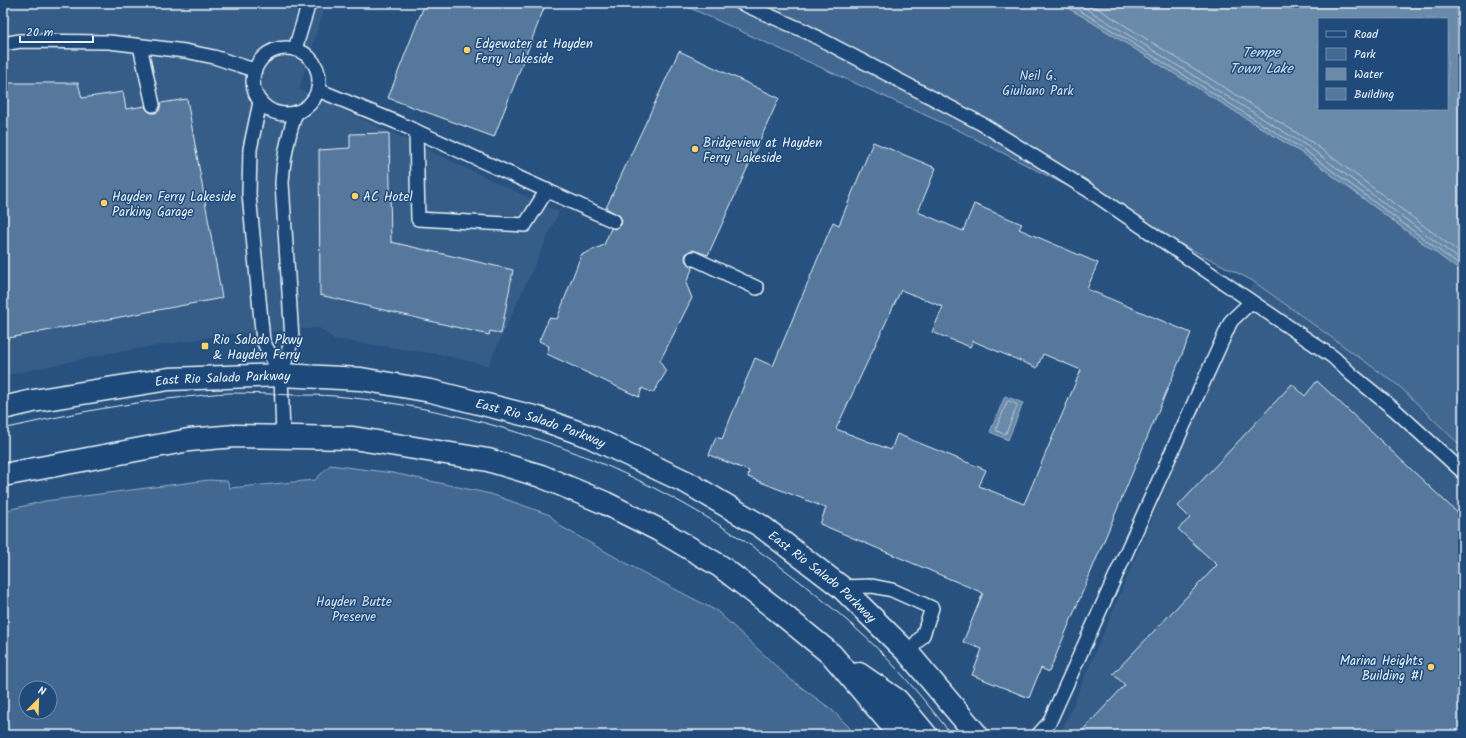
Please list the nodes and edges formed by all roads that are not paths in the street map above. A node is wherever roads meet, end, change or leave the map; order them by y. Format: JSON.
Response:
{"nodes":[{"id":1,"x":309,"y":3,"type":"edge"},
{"id":2,"x":741,"y":3,"type":"edge"},
{"id":3,"x":3,"y":44,"type":"edge"},
{"id":4,"x":140,"y":46,"type":"junction"},
{"id":5,"x":295,"y":49,"type":"junction"},
{"id":6,"x":254,"y":70,"type":"junction"},
{"id":7,"x":318,"y":90,"type":"junction"},
{"id":8,"x":260,"y":102,"type":"junction"},
{"id":9,"x":154,"y":104,"type":"dead end"},
{"id":10,"x":296,"y":112,"type":"junction"},
{"id":11,"x":416,"y":131,"type":"junction"},
{"id":12,"x":547,"y":190,"type":"junction"},
{"id":13,"x":614,"y":220,"type":"dead end"},
{"id":14,"x":693,"y":258,"type":"dead end"},
{"id":15,"x":757,"y":288,"type":"dead end"},
{"id":16,"x":1251,"y":302,"type":"junction"},
{"id":17,"x":280,"y":375,"type":"junction"},
{"id":18,"x":3,"y":408,"type":"edge"},
{"id":19,"x":283,"y":437,"type":"junction"},
{"id":20,"x":1463,"y":472,"type":"edge"},
{"id":21,"x":3,"y":475,"type":"edge"},
{"id":22,"x":841,"y":587,"type":"junction"},
{"id":23,"x":908,"y":653,"type":"junction"},
{"id":24,"x":832,"y":656,"type":"junction"},
{"id":25,"x":900,"y":735,"type":"edge"},
{"id":26,"x":926,"y":735,"type":"edge"},
{"id":27,"x":977,"y":735,"type":"edge"},
{"id":28,"x":1038,"y":735,"type":"edge"}],
"edges":[{"from":1,"to":5,"type":"lane"},
{"from":2,"to":16,"type":"lane"},
{"from":3,"to":4,"type":"lane"},
{"from":4,"to":6,"type":"lane"},
{"from":4,"to":9,"type":"lane"},
{"from":5,"to":6,"type":"lane"},
{"from":5,"to":7,"type":"lane"},
{"from":6,"to":8,"type":"lane"},
{"from":7,"to":10,"type":"lane"},
{"from":7,"to":11,"type":"lane"},
{"from":8,"to":10,"type":"lane"},
{"from":8,"to":17,"type":"lane"},
{"from":10,"to":17,"type":"lane"},
{"from":11,"to":12,"type":"lane"},
{"from":11,"to":12,"type":"lane"},
{"from":12,"to":13,"type":"lane"},
{"from":14,"to":15,"type":"lane"},
{"from":16,"to":20,"type":"lane"},
{"from":16,"to":28,"type":"lane"},
{"from":17,"to":18,"type":"main road","name":"East Rio Salado Parkway"},
{"from":17,"to":19,"type":"lane"},
{"from":17,"to":22,"type":"main road","name":"East Rio Salado Parkway"},
{"from":19,"to":21,"type":"main road"},
{"from":19,"to":24,"type":"main road"},
{"from":22,"to":23,"type":"main road","name":"East Rio Salado Parkway"},
{"from":22,"to":23,"type":"lane"},
{"from":23,"to":27,"type":"main road","name":"East Rio Salado Parkway"},
{"from":24,"to":25,"type":"main road"},
{"from":24,"to":26,"type":"main road"}]}
